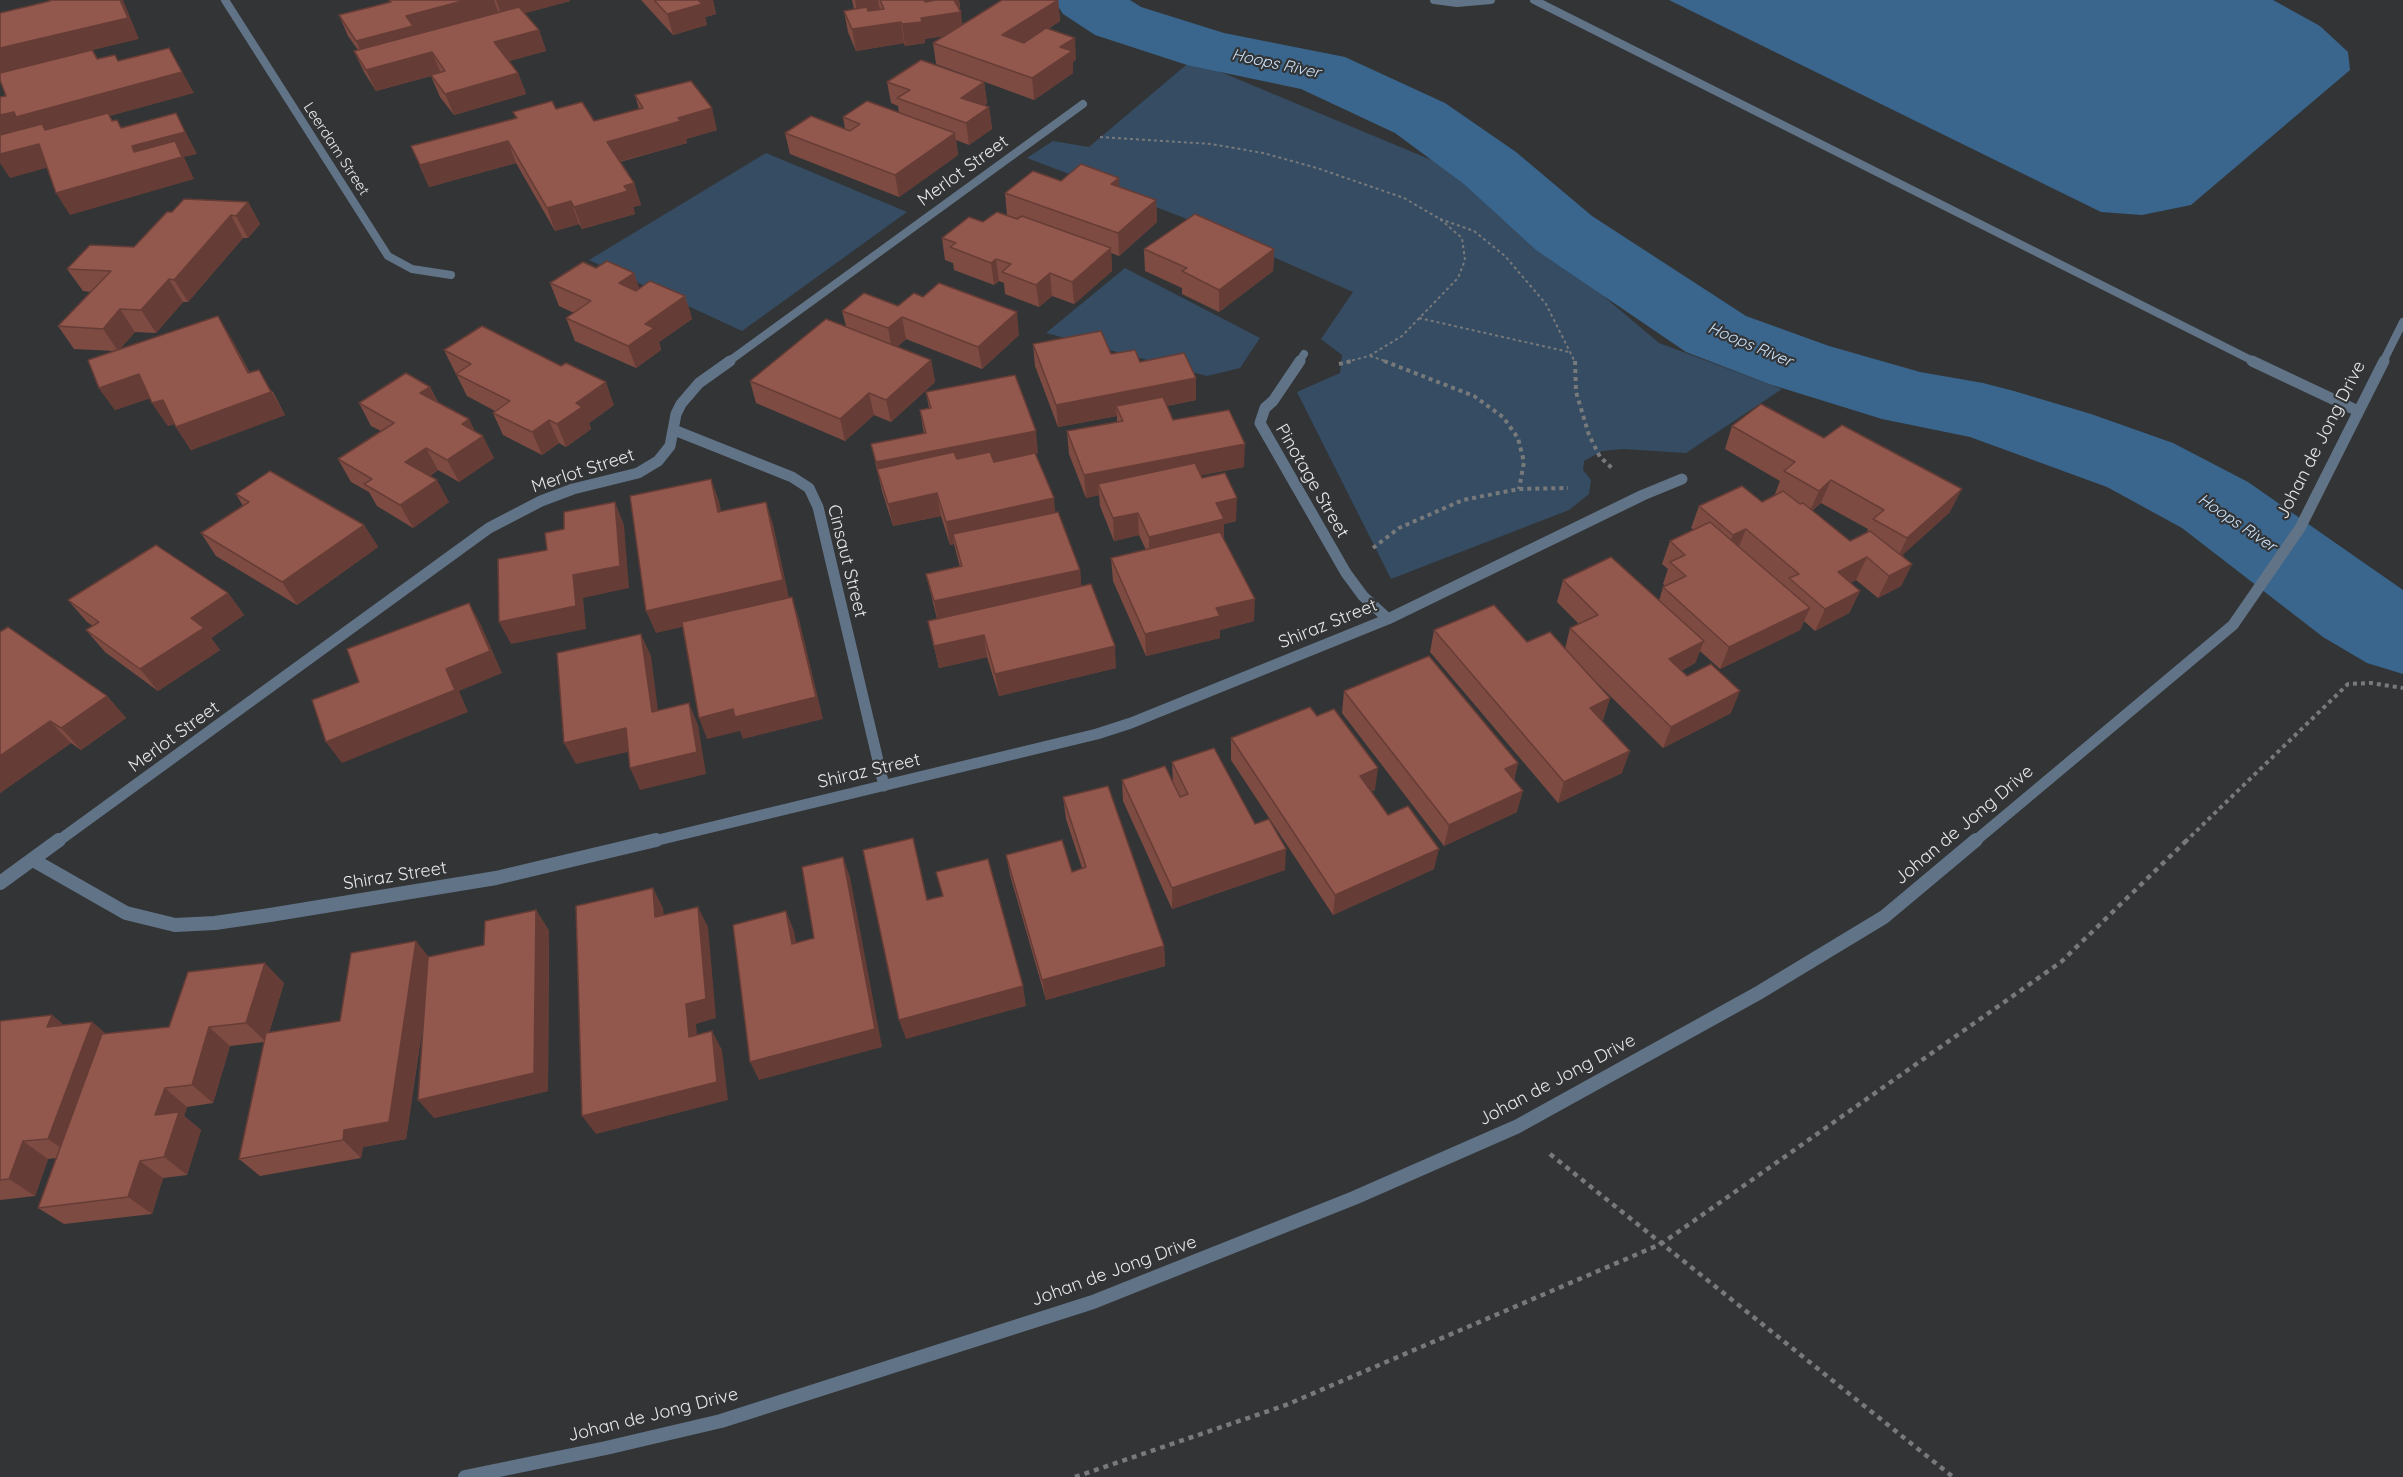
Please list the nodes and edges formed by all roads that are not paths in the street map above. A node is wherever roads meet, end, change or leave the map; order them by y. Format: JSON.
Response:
{"nodes":[{"id":1,"x":225,"y":0,"type":"edge"},
{"id":2,"x":1434,"y":0,"type":"edge"},
{"id":3,"x":1491,"y":0,"type":"edge"},
{"id":4,"x":1534,"y":0,"type":"edge"},
{"id":5,"x":1083,"y":104,"type":"dead end"},
{"id":6,"x":451,"y":275,"type":"dead end"},
{"id":7,"x":2403,"y":322,"type":"edge"},
{"id":8,"x":1304,"y":354,"type":"dead end"},
{"id":9,"x":2358,"y":411,"type":"junction"},
{"id":10,"x":674,"y":430,"type":"junction"},
{"id":11,"x":1682,"y":479,"type":"dead end"},
{"id":12,"x":1388,"y":619,"type":"junction"},
{"id":13,"x":884,"y":786,"type":"junction"},
{"id":14,"x":33,"y":860,"type":"junction"},
{"id":15,"x":0,"y":883,"type":"edge"},
{"id":16,"x":465,"y":1477,"type":"edge"}],
"edges":[{"from":1,"to":6,"type":"street","name":"Leerdam Street"},
{"from":2,"to":3,"type":"street"},
{"from":4,"to":9,"type":"street"},
{"from":5,"to":10,"type":"street","name":"Merlot Street"},
{"from":7,"to":9,"type":"street","name":"Johan de Jong Drive"},
{"from":8,"to":12,"type":"street","name":"Pinotage Street"},
{"from":9,"to":16,"type":"street","name":"Johan de Jong Drive"},
{"from":10,"to":13,"type":"street","name":"Cinsaut Street"},
{"from":10,"to":14,"type":"street","name":"Merlot Street"},
{"from":11,"to":12,"type":"street","name":"Shiraz Street"},
{"from":12,"to":13,"type":"street","name":"Shiraz Street"},
{"from":13,"to":14,"type":"street","name":"Shiraz Street"},
{"from":14,"to":15,"type":"street","name":"Merlot Street"}]}
